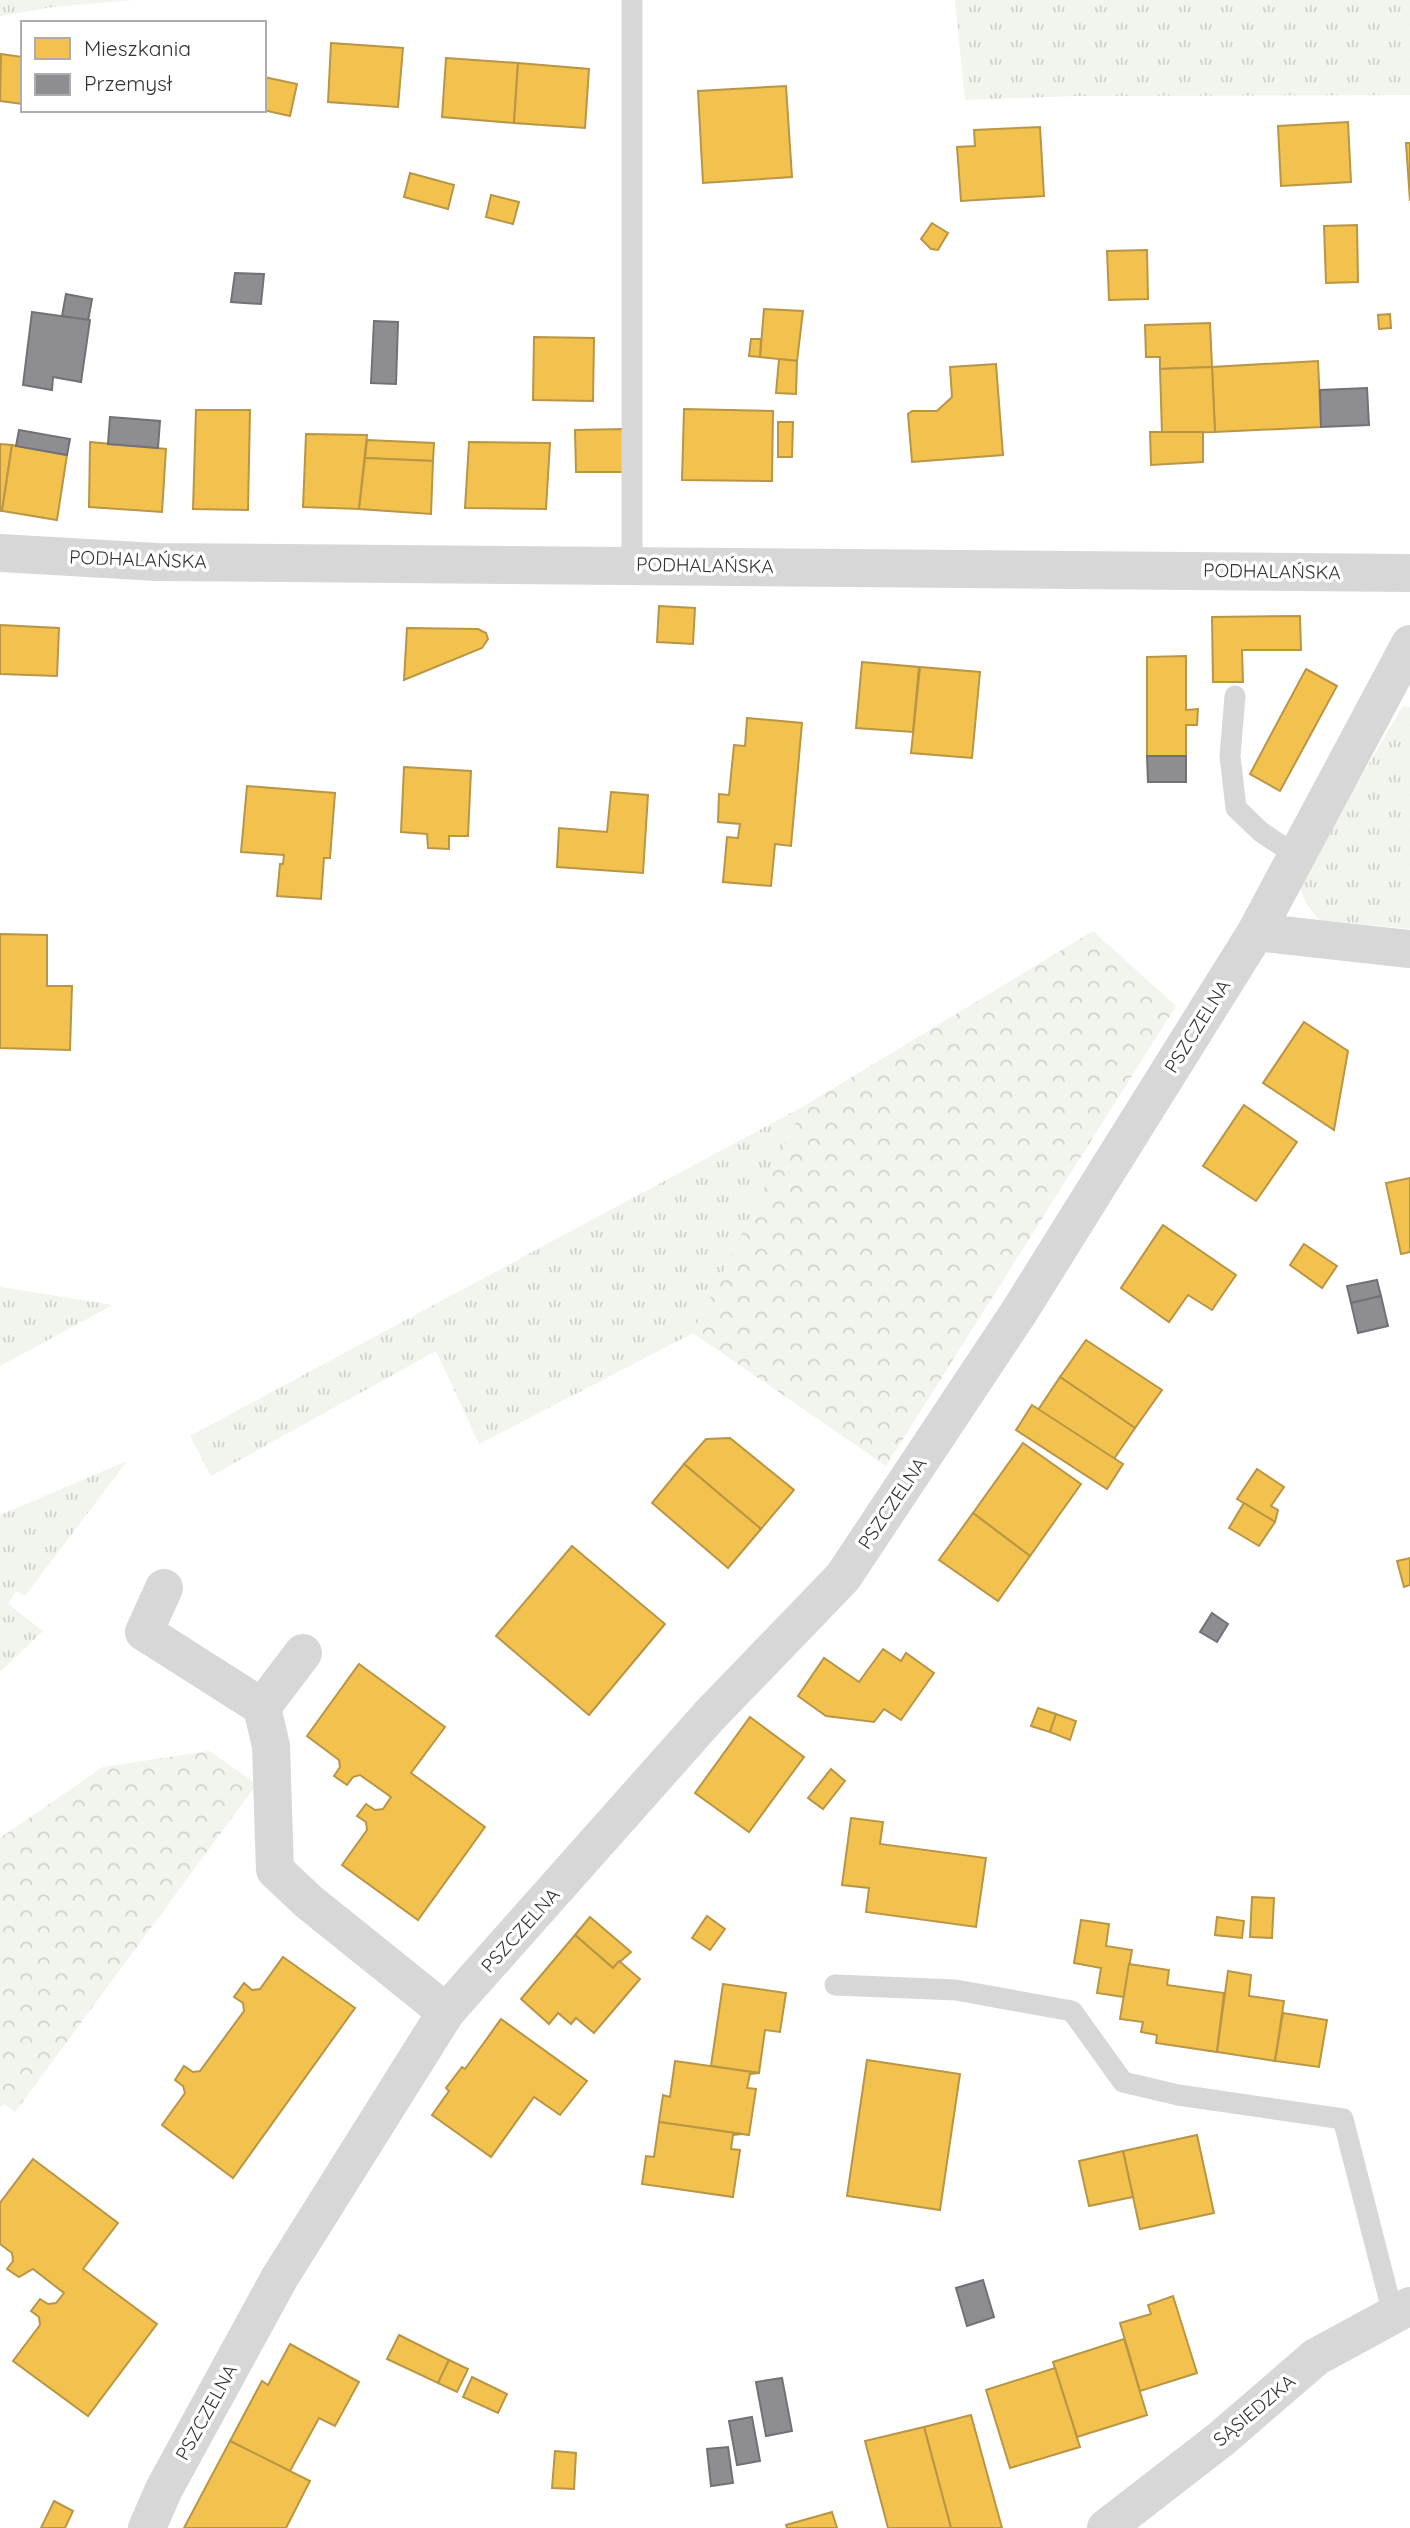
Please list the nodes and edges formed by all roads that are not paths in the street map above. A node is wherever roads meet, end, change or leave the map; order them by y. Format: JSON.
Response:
{"nodes":[{"id":1,"x":632,"y":0,"type":"edge"},
{"id":2,"x":0,"y":553,"type":"edge"},
{"id":3,"x":632,"y":565,"type":"junction"},
{"id":4,"x":1410,"y":573,"type":"edge"},
{"id":5,"x":1410,"y":644,"type":"edge"},
{"id":6,"x":1235,"y":696,"type":"dead end"},
{"id":7,"x":1297,"y":856,"type":"junction"},
{"id":8,"x":1256,"y":932,"type":"junction"},
{"id":9,"x":1410,"y":949,"type":"edge"},
{"id":10,"x":164,"y":1588,"type":"dead end"},
{"id":11,"x":303,"y":1653,"type":"dead end"},
{"id":12,"x":262,"y":1707,"type":"junction"},
{"id":13,"x":835,"y":1985,"type":"dead end"},
{"id":14,"x":446,"y":2012,"type":"junction"},
{"id":15,"x":1402,"y":2310,"type":"edge"},
{"id":16,"x":147,"y":2528,"type":"edge"},
{"id":17,"x":1106,"y":2528,"type":"edge"}],
"edges":[{"from":1,"to":3,"type":"lane"},
{"from":2,"to":3,"type":"street","name":"PODHALAŃSKA"},
{"from":3,"to":4,"type":"street","name":"PODHALAŃSKA"},
{"from":5,"to":7,"type":"street","name":"PSZCZELNA"},
{"from":6,"to":7,"type":"lane"},
{"from":7,"to":8,"type":"street","name":"PSZCZELNA"},
{"from":8,"to":9,"type":"street"},
{"from":8,"to":14,"type":"street","name":"PSZCZELNA"},
{"from":10,"to":12,"type":"street"},
{"from":11,"to":12,"type":"street"},
{"from":12,"to":14,"type":"street"},
{"from":13,"to":15,"type":"lane"},
{"from":14,"to":16,"type":"street","name":"PSZCZELNA"},
{"from":15,"to":17,"type":"street","name":"SĄSIEDZKA"}]}
